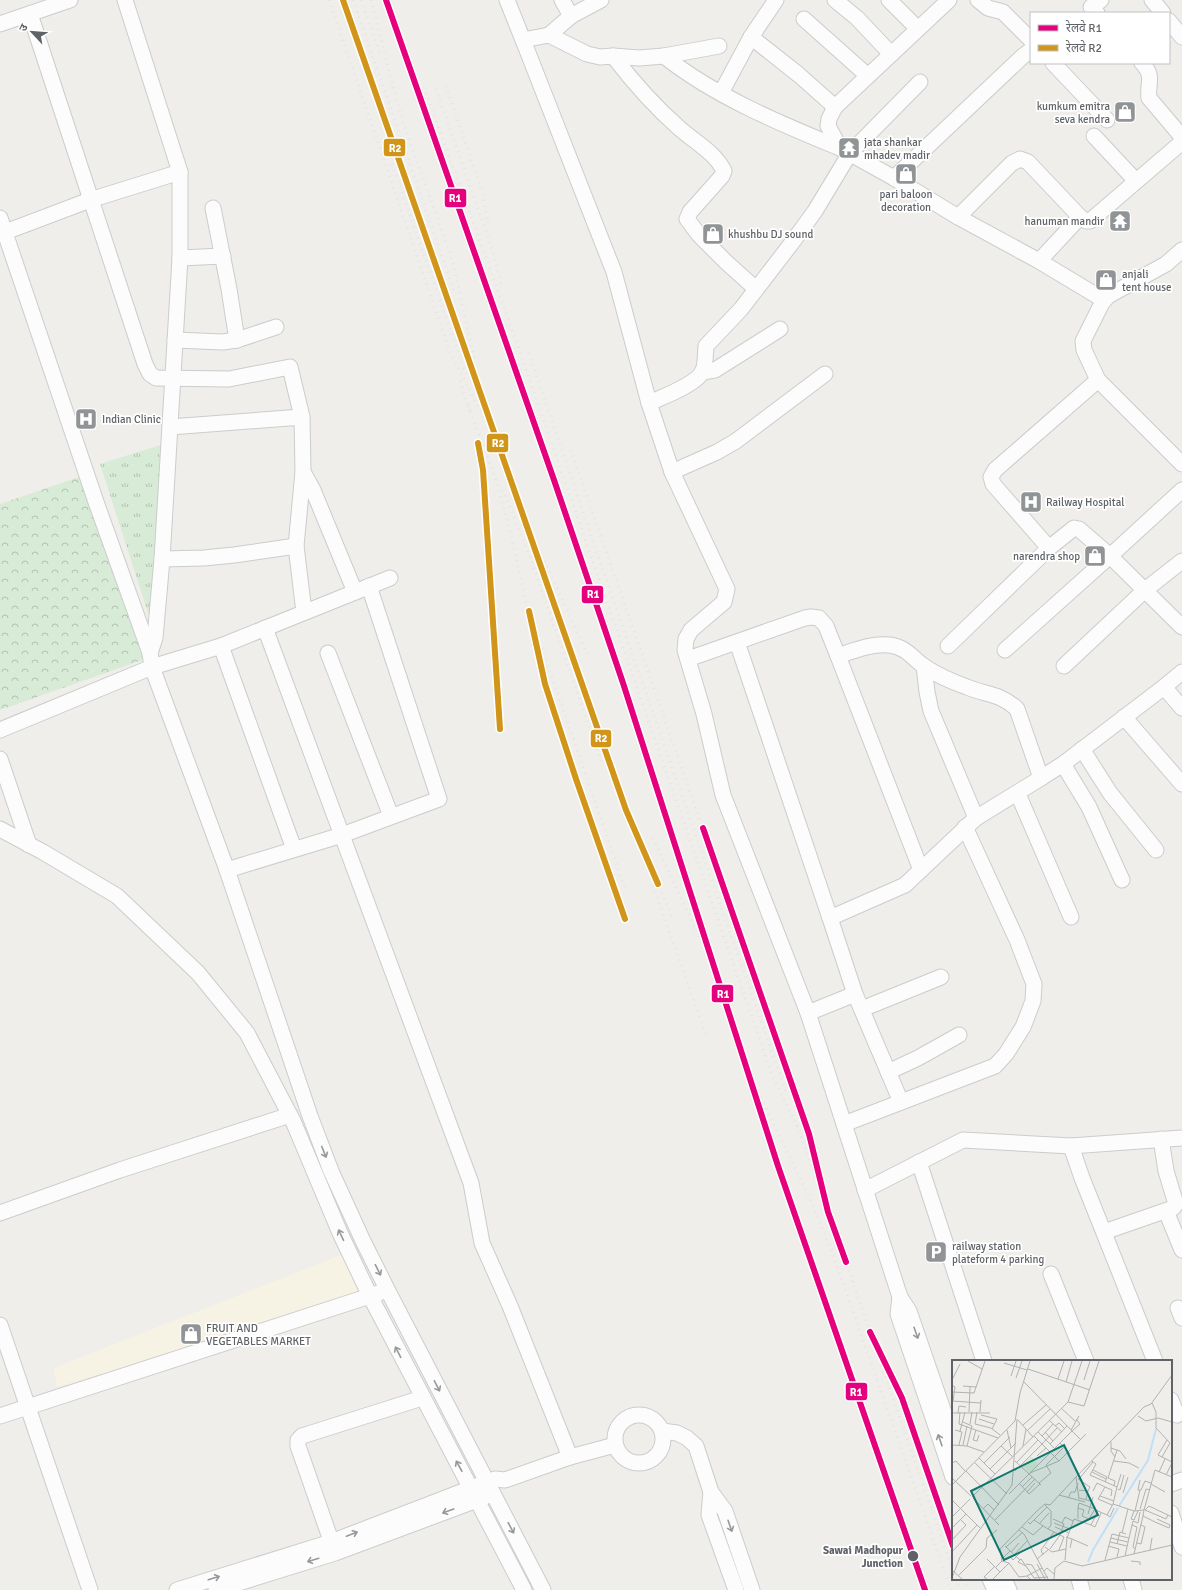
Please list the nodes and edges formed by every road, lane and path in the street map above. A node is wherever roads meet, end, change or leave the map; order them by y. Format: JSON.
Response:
{"nodes":[{"id":1,"x":70,"y":0,"type":"edge"},
{"id":2,"x":125,"y":0,"type":"edge"},
{"id":3,"x":507,"y":0,"type":"edge"},
{"id":4,"x":562,"y":0,"type":"edge"},
{"id":5,"x":601,"y":0,"type":"edge"},
{"id":6,"x":776,"y":0,"type":"edge"},
{"id":7,"x":835,"y":0,"type":"edge"},
{"id":8,"x":889,"y":0,"type":"edge"},
{"id":9,"x":949,"y":0,"type":"edge"},
{"id":10,"x":978,"y":0,"type":"edge"},
{"id":11,"x":1152,"y":0,"type":"edge"},
{"id":12,"x":1162,"y":12,"type":"edge"},
{"id":13,"x":30,"y":14,"type":"junction"},
{"id":14,"x":571,"y":16,"type":"junction"},
{"id":15,"x":804,"y":19,"type":"dead end"},
{"id":16,"x":1170,"y":22,"type":"edge"},
{"id":17,"x":0,"y":24,"type":"edge"},
{"id":18,"x":918,"y":29,"type":"junction"},
{"id":19,"x":549,"y":35,"type":"junction"},
{"id":20,"x":751,"y":37,"type":"junction"},
{"id":21,"x":1182,"y":37,"type":"edge"},
{"id":22,"x":1030,"y":39,"type":"edge"},
{"id":23,"x":522,"y":40,"type":"junction"},
{"id":24,"x":719,"y":46,"type":"dead end"},
{"id":25,"x":1030,"y":51,"type":"edge"},
{"id":26,"x":892,"y":54,"type":"junction"},
{"id":27,"x":614,"y":56,"type":"junction"},
{"id":28,"x":664,"y":56,"type":"junction"},
{"id":29,"x":1054,"y":64,"type":"edge"},
{"id":30,"x":1143,"y":64,"type":"edge"},
{"id":31,"x":868,"y":76,"type":"junction"},
{"id":32,"x":920,"y":82,"type":"dead end"},
{"id":33,"x":722,"y":93,"type":"junction"},
{"id":34,"x":835,"y":107,"type":"junction"},
{"id":35,"x":1107,"y":120,"type":"dead end"},
{"id":36,"x":1094,"y":136,"type":"dead end"},
{"id":37,"x":1182,"y":137,"type":"edge"},
{"id":38,"x":1182,"y":142,"type":"edge"},
{"id":39,"x":845,"y":151,"type":"junction"},
{"id":40,"x":180,"y":172,"type":"junction"},
{"id":41,"x":894,"y":178,"type":"junction"},
{"id":42,"x":1136,"y":181,"type":"junction"},
{"id":43,"x":90,"y":200,"type":"junction"},
{"id":44,"x":213,"y":208,"type":"dead end"},
{"id":45,"x":958,"y":217,"type":"junction"},
{"id":46,"x":1080,"y":217,"type":"junction"},
{"id":47,"x":2,"y":228,"type":"edge"},
{"id":48,"x":1182,"y":250,"type":"edge"},
{"id":49,"x":223,"y":256,"type":"junction"},
{"id":50,"x":180,"y":258,"type":"junction"},
{"id":51,"x":1039,"y":261,"type":"junction"},
{"id":52,"x":756,"y":289,"type":"junction"},
{"id":53,"x":1104,"y":300,"type":"junction"},
{"id":54,"x":276,"y":328,"type":"dead end"},
{"id":55,"x":780,"y":329,"type":"dead end"},
{"id":56,"x":176,"y":340,"type":"junction"},
{"id":57,"x":237,"y":340,"type":"junction"},
{"id":58,"x":702,"y":372,"type":"junction"},
{"id":59,"x":825,"y":374,"type":"dead end"},
{"id":60,"x":172,"y":378,"type":"junction"},
{"id":61,"x":1098,"y":380,"type":"junction"},
{"id":62,"x":649,"y":403,"type":"junction"},
{"id":63,"x":302,"y":417,"type":"junction"},
{"id":64,"x":170,"y":426,"type":"junction"},
{"id":65,"x":1182,"y":464,"type":"edge"},
{"id":66,"x":303,"y":472,"type":"junction"},
{"id":67,"x":672,"y":472,"type":"junction"},
{"id":68,"x":1182,"y":490,"type":"edge"},
{"id":69,"x":296,"y":546,"type":"junction"},
{"id":70,"x":1049,"y":548,"type":"junction"},
{"id":71,"x":1110,"y":556,"type":"junction"},
{"id":72,"x":162,"y":559,"type":"junction"},
{"id":73,"x":1182,"y":561,"type":"edge"},
{"id":74,"x":390,"y":578,"type":"dead end"},
{"id":75,"x":369,"y":586,"type":"junction"},
{"id":76,"x":1145,"y":590,"type":"junction"},
{"id":77,"x":354,"y":592,"type":"junction"},
{"id":78,"x":304,"y":612,"type":"junction"},
{"id":79,"x":1182,"y":627,"type":"edge"},
{"id":80,"x":265,"y":628,"type":"junction"},
{"id":81,"x":737,"y":642,"type":"junction"},
{"id":82,"x":221,"y":646,"type":"junction"},
{"id":83,"x":948,"y":646,"type":"dead end"},
{"id":84,"x":1005,"y":650,"type":"dead end"},
{"id":85,"x":328,"y":653,"type":"dead end"},
{"id":86,"x":838,"y":656,"type":"junction"},
{"id":87,"x":688,"y":659,"type":"junction"},
{"id":88,"x":151,"y":660,"type":"junction"},
{"id":89,"x":924,"y":666,"type":"junction"},
{"id":90,"x":1064,"y":666,"type":"dead end"},
{"id":91,"x":1182,"y":672,"type":"edge"},
{"id":92,"x":1164,"y":687,"type":"junction"},
{"id":93,"x":1182,"y":708,"type":"edge"},
{"id":94,"x":1124,"y":717,"type":"junction"},
{"id":95,"x":0,"y":730,"type":"edge"},
{"id":96,"x":1082,"y":749,"type":"junction"},
{"id":97,"x":0,"y":759,"type":"edge"},
{"id":98,"x":1063,"y":764,"type":"junction"},
{"id":99,"x":1041,"y":778,"type":"junction"},
{"id":100,"x":1182,"y":784,"type":"edge"},
{"id":101,"x":1110,"y":793,"type":"junction"},
{"id":102,"x":1018,"y":794,"type":"junction"},
{"id":103,"x":1089,"y":807,"type":"junction"},
{"id":104,"x":391,"y":816,"type":"junction"},
{"id":105,"x":970,"y":822,"type":"junction"},
{"id":106,"x":0,"y":830,"type":"edge"},
{"id":107,"x":342,"y":835,"type":"junction"},
{"id":108,"x":29,"y":845,"type":"junction"},
{"id":109,"x":294,"y":849,"type":"junction"},
{"id":110,"x":1156,"y":850,"type":"dead end"},
{"id":111,"x":227,"y":870,"type":"junction"},
{"id":112,"x":921,"y":870,"type":"junction"},
{"id":113,"x":1122,"y":880,"type":"dead end"},
{"id":114,"x":1071,"y":917,"type":"dead end"},
{"id":115,"x":830,"y":918,"type":"junction"},
{"id":116,"x":941,"y":977,"type":"dead end"},
{"id":117,"x":855,"y":994,"type":"junction"},
{"id":118,"x":862,"y":1009,"type":"junction"},
{"id":119,"x":808,"y":1013,"type":"junction"},
{"id":120,"x":959,"y":1035,"type":"dead end"},
{"id":121,"x":888,"y":1072,"type":"junction"},
{"id":122,"x":901,"y":1102,"type":"junction"},
{"id":123,"x":310,"y":1116,"type":"junction"},
{"id":124,"x":292,"y":1118,"type":"junction"},
{"id":125,"x":844,"y":1124,"type":"junction"},
{"id":126,"x":1182,"y":1138,"type":"edge"},
{"id":127,"x":1161,"y":1139,"type":"junction"},
{"id":128,"x":1071,"y":1146,"type":"junction"},
{"id":129,"x":919,"y":1162,"type":"junction"},
{"id":130,"x":865,"y":1190,"type":"junction"},
{"id":131,"x":1166,"y":1211,"type":"junction"},
{"id":132,"x":0,"y":1213,"type":"edge"},
{"id":133,"x":1104,"y":1232,"type":"junction"},
{"id":134,"x":1182,"y":1250,"type":"edge"},
{"id":135,"x":1051,"y":1274,"type":"dead end"},
{"id":136,"x":387,"y":1289,"type":"junction"},
{"id":137,"x":370,"y":1296,"type":"junction"},
{"id":138,"x":900,"y":1297,"type":"junction"},
{"id":139,"x":0,"y":1325,"type":"edge"},
{"id":140,"x":984,"y":1360,"type":"edge"},
{"id":141,"x":1086,"y":1360,"type":"edge"},
{"id":142,"x":1155,"y":1360,"type":"edge"},
{"id":143,"x":422,"y":1398,"type":"junction"},
{"id":144,"x":1172,"y":1402,"type":"edge"},
{"id":145,"x":28,"y":1406,"type":"junction"},
{"id":146,"x":1177,"y":1415,"type":"edge"},
{"id":147,"x":0,"y":1416,"type":"edge"},
{"id":148,"x":662,"y":1431,"type":"junction"},
{"id":149,"x":952,"y":1436,"type":"edge"},
{"id":150,"x":615,"y":1445,"type":"junction"},
{"id":151,"x":570,"y":1457,"type":"junction"},
{"id":152,"x":952,"y":1474,"type":"edge"},
{"id":153,"x":1182,"y":1480,"type":"edge"},
{"id":154,"x":1172,"y":1484,"type":"edge"},
{"id":155,"x":490,"y":1488,"type":"junction"},
{"id":156,"x":711,"y":1492,"type":"junction"},
{"id":157,"x":475,"y":1495,"type":"junction"},
{"id":158,"x":1172,"y":1516,"type":"edge"},
{"id":159,"x":333,"y":1547,"type":"junction"},
{"id":160,"x":1182,"y":1547,"type":"edge"},
{"id":161,"x":990,"y":1580,"type":"edge"},
{"id":162,"x":1004,"y":1580,"type":"edge"},
{"id":163,"x":1078,"y":1580,"type":"edge"},
{"id":164,"x":1131,"y":1580,"type":"edge"},
{"id":165,"x":90,"y":1590,"type":"edge"},
{"id":166,"x":177,"y":1590,"type":"edge"},
{"id":167,"x":216,"y":1590,"type":"edge"},
{"id":168,"x":524,"y":1590,"type":"edge"},
{"id":169,"x":543,"y":1590,"type":"edge"},
{"id":170,"x":736,"y":1590,"type":"edge"},
{"id":171,"x":752,"y":1590,"type":"edge"},
{"id":172,"x":994,"y":1590,"type":"edge"},
{"id":173,"x":1009,"y":1590,"type":"edge"},
{"id":174,"x":1082,"y":1590,"type":"edge"},
{"id":175,"x":1134,"y":1590,"type":"edge"}],
"edges":[{"from":1,"to":13,"type":"street"},
{"from":2,"to":40,"type":"street"},
{"from":3,"to":23,"type":"street"},
{"from":4,"to":14,"type":"street"},
{"from":5,"to":14,"type":"street"},
{"from":6,"to":20,"type":"street"},
{"from":7,"to":26,"type":"street"},
{"from":8,"to":18,"type":"street"},
{"from":9,"to":18,"type":"street"},
{"from":10,"to":22,"type":"street"},
{"from":11,"to":12,"type":"street"},
{"from":13,"to":17,"type":"street"},
{"from":13,"to":43,"type":"street"},
{"from":14,"to":19,"type":"street"},
{"from":15,"to":31,"type":"street"},
{"from":16,"to":21,"type":"street"},
{"from":18,"to":26,"type":"street"},
{"from":19,"to":23,"type":"street"},
{"from":19,"to":27,"type":"street"},
{"from":20,"to":33,"type":"street"},
{"from":20,"to":34,"type":"street"},
{"from":23,"to":62,"type":"street"},
{"from":24,"to":28,"type":"street"},
{"from":25,"to":41,"type":"street"},
{"from":26,"to":31,"type":"street"},
{"from":27,"to":28,"type":"street"},
{"from":27,"to":52,"type":"street"},
{"from":28,"to":33,"type":"street"},
{"from":29,"to":35,"type":"street"},
{"from":30,"to":37,"type":"street"},
{"from":31,"to":34,"type":"street"},
{"from":32,"to":39,"type":"street"},
{"from":33,"to":39,"type":"street"},
{"from":34,"to":39,"type":"street"},
{"from":36,"to":42,"type":"street"},
{"from":38,"to":42,"type":"street"},
{"from":39,"to":41,"type":"street"},
{"from":39,"to":52,"type":"street"},
{"from":40,"to":43,"type":"street"},
{"from":40,"to":50,"type":"street"},
{"from":41,"to":45,"type":"street"},
{"from":42,"to":46,"type":"street"},
{"from":43,"to":47,"type":"street"},
{"from":43,"to":60,"type":"street"},
{"from":44,"to":49,"type":"street"},
{"from":45,"to":46,"type":"street"},
{"from":45,"to":51,"type":"street"},
{"from":46,"to":51,"type":"street"},
{"from":47,"to":88,"type":"street"},
{"from":48,"to":53,"type":"street"},
{"from":49,"to":50,"type":"street"},
{"from":49,"to":57,"type":"street"},
{"from":50,"to":56,"type":"street"},
{"from":51,"to":53,"type":"street"},
{"from":52,"to":58,"type":"street"},
{"from":53,"to":61,"type":"street"},
{"from":54,"to":57,"type":"street"},
{"from":55,"to":58,"type":"street"},
{"from":56,"to":57,"type":"street"},
{"from":56,"to":60,"type":"street"},
{"from":58,"to":62,"type":"street"},
{"from":59,"to":67,"type":"street"},
{"from":60,"to":63,"type":"street"},
{"from":60,"to":64,"type":"street"},
{"from":61,"to":65,"type":"street"},
{"from":61,"to":70,"type":"street"},
{"from":62,"to":67,"type":"street"},
{"from":63,"to":64,"type":"street"},
{"from":63,"to":66,"type":"street"},
{"from":64,"to":72,"type":"street"},
{"from":66,"to":69,"type":"street"},
{"from":66,"to":77,"type":"street"},
{"from":67,"to":87,"type":"street"},
{"from":68,"to":71,"type":"street"},
{"from":69,"to":72,"type":"street"},
{"from":69,"to":78,"type":"street"},
{"from":70,"to":71,"type":"street"},
{"from":70,"to":83,"type":"street"},
{"from":71,"to":76,"type":"street"},
{"from":71,"to":84,"type":"street"},
{"from":72,"to":88,"type":"street"},
{"from":73,"to":76,"type":"street"},
{"from":74,"to":75,"type":"street"},
{"from":75,"to":77,"type":"street"},
{"from":75,"to":104,"type":"street"},
{"from":76,"to":79,"type":"street"},
{"from":76,"to":90,"type":"street"},
{"from":77,"to":78,"type":"street"},
{"from":78,"to":80,"type":"street"},
{"from":80,"to":82,"type":"street"},
{"from":80,"to":107,"type":"street"},
{"from":81,"to":86,"type":"street"},
{"from":81,"to":87,"type":"street"},
{"from":81,"to":115,"type":"street"},
{"from":82,"to":88,"type":"street"},
{"from":82,"to":109,"type":"street"},
{"from":85,"to":104,"type":"street"},
{"from":86,"to":89,"type":"street"},
{"from":86,"to":112,"type":"street"},
{"from":87,"to":119,"type":"street"},
{"from":88,"to":95,"type":"street"},
{"from":88,"to":111,"type":"street"},
{"from":89,"to":99,"type":"street"},
{"from":89,"to":105,"type":"street"},
{"from":91,"to":92,"type":"street"},
{"from":92,"to":93,"type":"street"},
{"from":92,"to":94,"type":"street"},
{"from":94,"to":96,"type":"street"},
{"from":94,"to":100,"type":"street"},
{"from":96,"to":98,"type":"street"},
{"from":96,"to":101,"type":"street"},
{"from":97,"to":108,"type":"street"},
{"from":98,"to":99,"type":"street"},
{"from":98,"to":103,"type":"street"},
{"from":99,"to":102,"type":"street"},
{"from":101,"to":103,"type":"street"},
{"from":101,"to":110,"type":"street"},
{"from":102,"to":105,"type":"street"},
{"from":102,"to":114,"type":"street"},
{"from":103,"to":113,"type":"street"},
{"from":104,"to":107,"type":"street"},
{"from":105,"to":112,"type":"street"},
{"from":105,"to":122,"type":"street"},
{"from":106,"to":108,"type":"street"},
{"from":107,"to":109,"type":"street"},
{"from":107,"to":151,"type":"street"},
{"from":108,"to":124,"type":"street"},
{"from":109,"to":111,"type":"street"},
{"from":111,"to":123,"type":"street"},
{"from":112,"to":115,"type":"street"},
{"from":115,"to":117,"type":"street"},
{"from":116,"to":118,"type":"street"},
{"from":117,"to":118,"type":"street"},
{"from":117,"to":119,"type":"street"},
{"from":118,"to":121,"type":"street"},
{"from":119,"to":125,"type":"street"},
{"from":120,"to":121,"type":"street"},
{"from":121,"to":122,"type":"street"},
{"from":122,"to":125,"type":"street"},
{"from":123,"to":124,"type":"street"},
{"from":123,"to":136,"type":"street","one_way":true},
{"from":124,"to":132,"type":"street"},
{"from":137,"to":124,"type":"street","one_way":true},
{"from":125,"to":130,"type":"street"},
{"from":126,"to":127,"type":"street"},
{"from":127,"to":128,"type":"street"},
{"from":127,"to":131,"type":"street"},
{"from":128,"to":129,"type":"street"},
{"from":128,"to":133,"type":"street"},
{"from":129,"to":130,"type":"street"},
{"from":129,"to":140,"type":"street"},
{"from":130,"to":138,"type":"street"},
{"from":131,"to":133,"type":"street"},
{"from":131,"to":134,"type":"street"},
{"from":133,"to":142,"type":"street"},
{"from":135,"to":141,"type":"street"},
{"from":136,"to":137,"type":"street"},
{"from":136,"to":155,"type":"street","one_way":true},
{"from":143,"to":137,"type":"street","one_way":true},
{"from":137,"to":145,"type":"street"},
{"from":138,"to":149,"type":"street","one_way":true},
{"from":152,"to":138,"type":"street","one_way":true},
{"from":139,"to":145,"type":"street"},
{"from":157,"to":143,"type":"street","one_way":true},
{"from":143,"to":159,"type":"street"},
{"from":144,"to":146,"type":"street"},
{"from":145,"to":147,"type":"street"},
{"from":145,"to":165,"type":"street"},
{"from":148,"to":150,"type":"street"},
{"from":148,"to":150,"type":"street"},
{"from":148,"to":156,"type":"street"},
{"from":150,"to":151,"type":"street"},
{"from":151,"to":155,"type":"street"},
{"from":153,"to":154,"type":"street"},
{"from":155,"to":157,"type":"street"},
{"from":155,"to":169,"type":"street","one_way":true},
{"from":156,"to":170,"type":"street"},
{"from":156,"to":171,"type":"street","one_way":true},
{"from":157,"to":159,"type":"street"},
{"from":157,"to":168,"type":"street"},
{"from":158,"to":160,"type":"street"},
{"from":166,"to":159,"type":"street","one_way":true},
{"from":159,"to":167,"type":"street","one_way":true},
{"from":161,"to":172,"type":"street"},
{"from":162,"to":173,"type":"street"},
{"from":163,"to":174,"type":"street"},
{"from":164,"to":175,"type":"street"}]}
